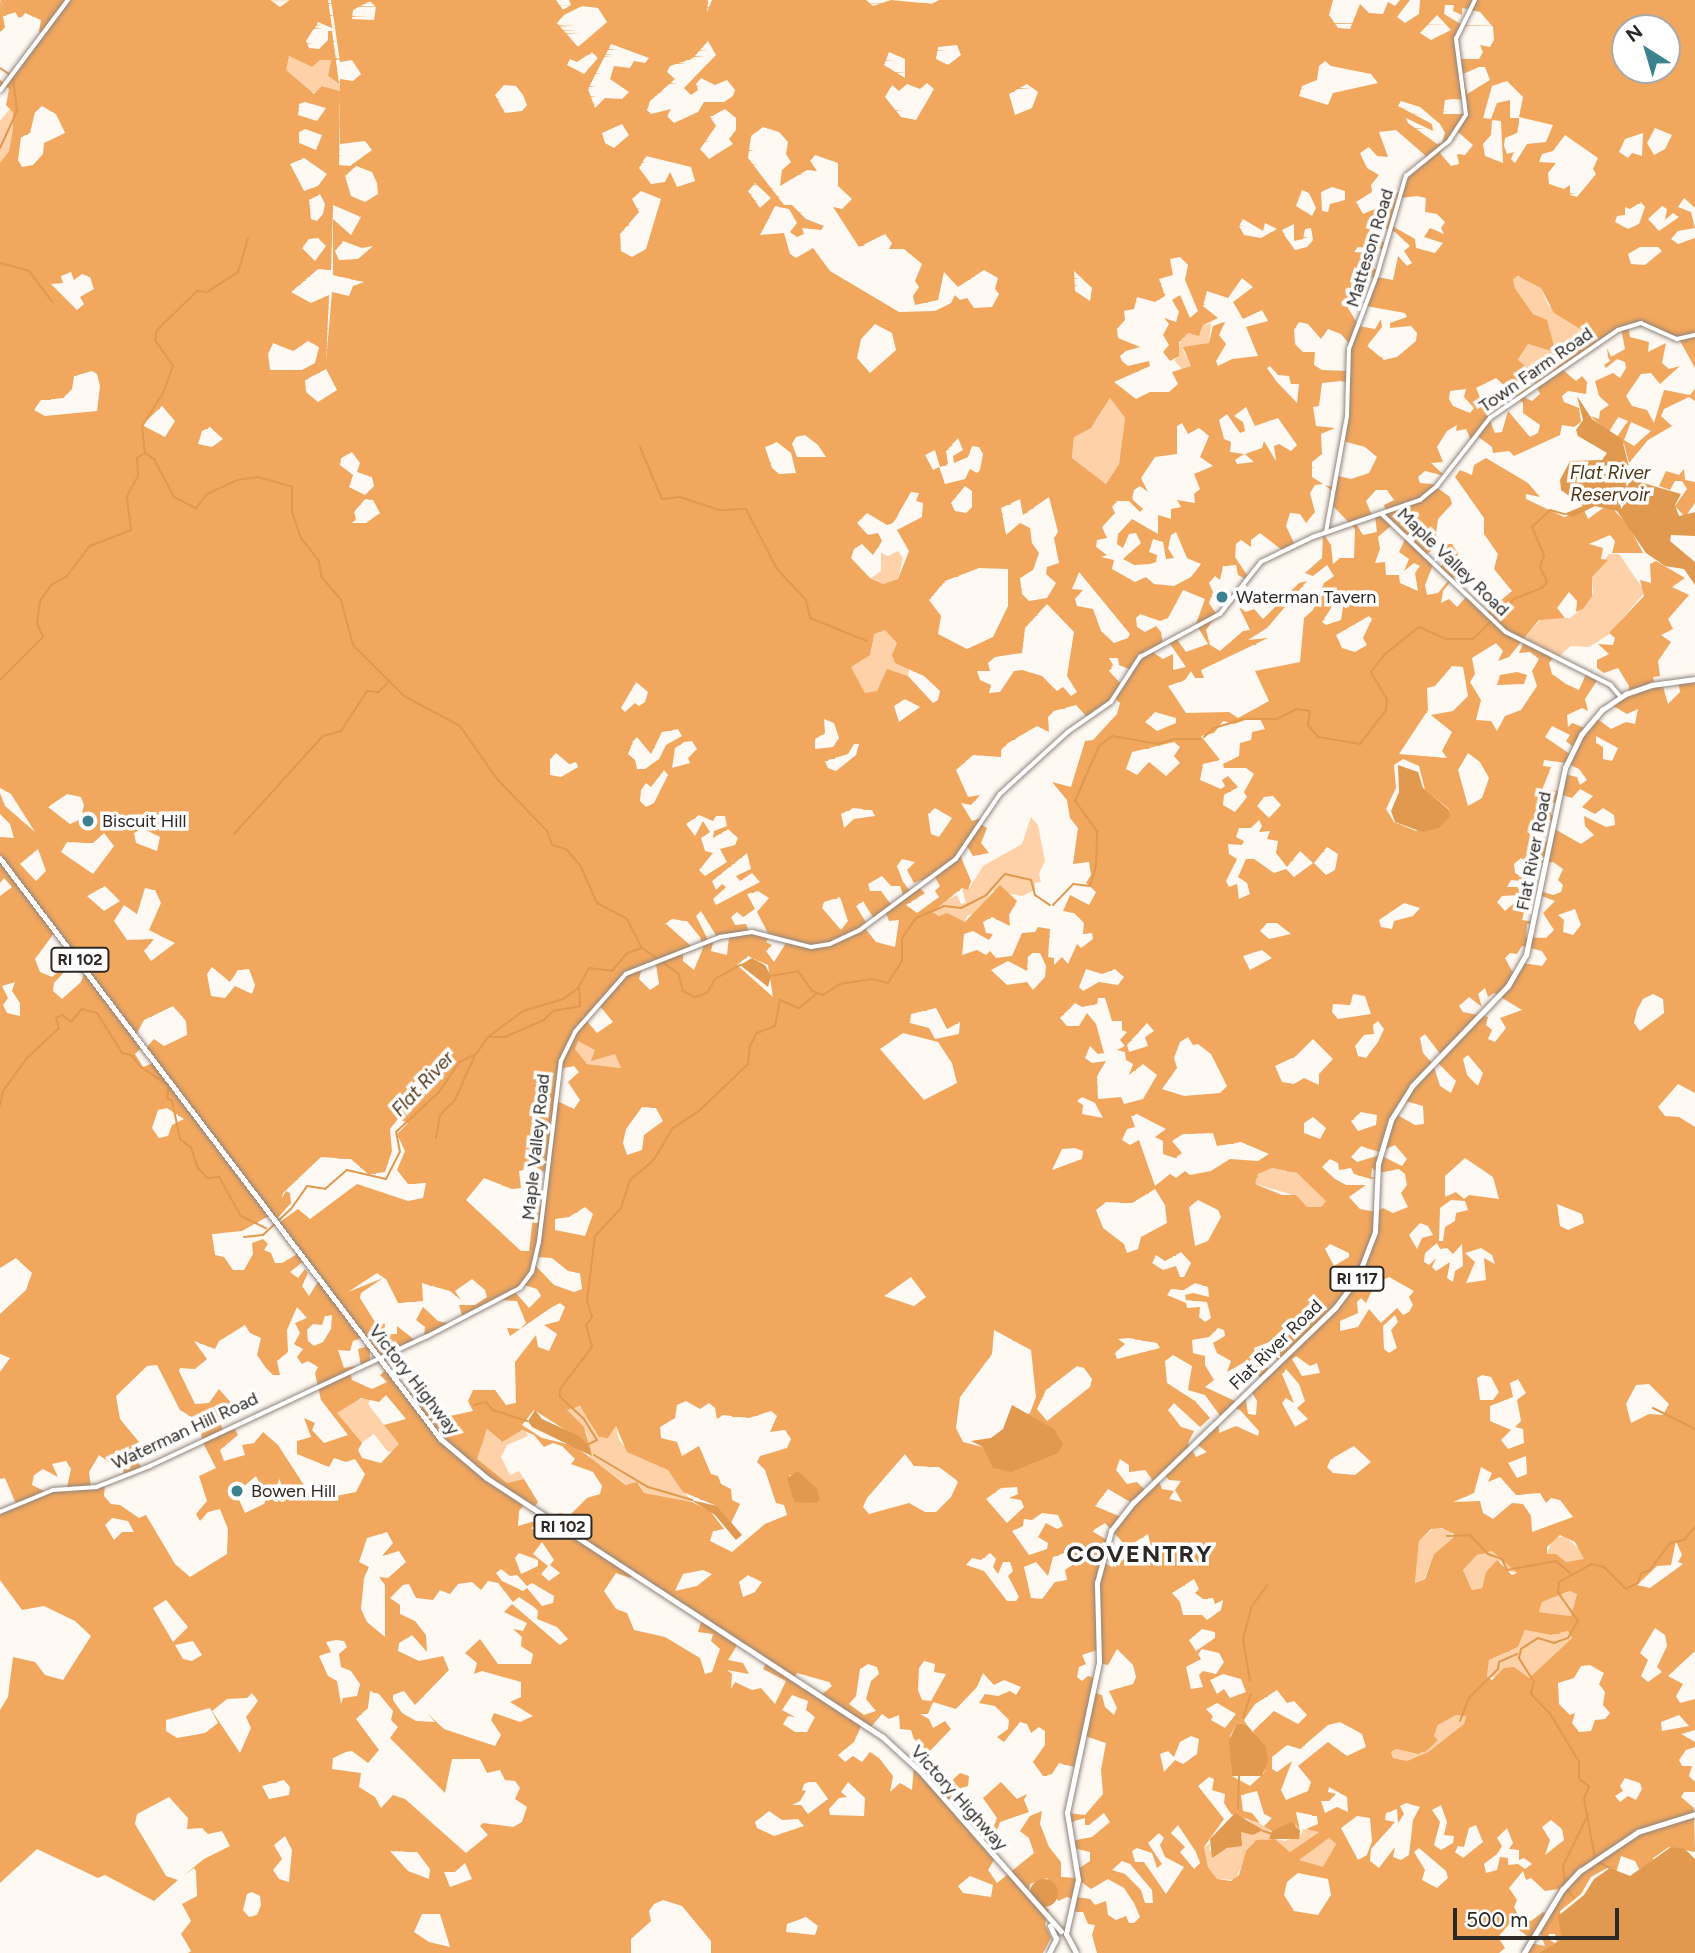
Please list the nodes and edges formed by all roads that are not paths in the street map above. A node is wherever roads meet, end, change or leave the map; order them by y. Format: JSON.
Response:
{"nodes":[{"id":1,"x":68,"y":0,"type":"edge"},
{"id":2,"x":1475,"y":0,"type":"edge"},
{"id":3,"x":0,"y":91,"type":"edge"},
{"id":4,"x":1695,"y":335,"type":"edge"},
{"id":5,"x":1382,"y":514,"type":"junction"},
{"id":6,"x":1326,"y":532,"type":"junction"},
{"id":7,"x":1695,"y":679,"type":"edge"},
{"id":8,"x":1621,"y":697,"type":"junction"},
{"id":9,"x":0,"y":858,"type":"edge"},
{"id":10,"x":378,"y":1359,"type":"junction"},
{"id":11,"x":0,"y":1512,"type":"edge"},
{"id":12,"x":1695,"y":1814,"type":"edge"},
{"id":13,"x":1061,"y":1937,"type":"junction"},
{"id":14,"x":1051,"y":1953,"type":"edge"},
{"id":15,"x":1075,"y":1953,"type":"edge"},
{"id":16,"x":1524,"y":1953,"type":"edge"}],
"edges":[{"from":1,"to":3,"type":"street"},
{"from":2,"to":6,"type":"street","name":"Matteson Road"},
{"from":4,"to":5,"type":"street","name":"Town Farm Road"},
{"from":5,"to":6,"type":"street","name":"Maple Valley Road"},
{"from":5,"to":8,"type":"street","name":"Maple Valley Road"},
{"from":6,"to":10,"type":"street","name":"Maple Valley Road"},
{"from":7,"to":8,"type":"main road","name":"Flat River Road","number":"RI 117"},
{"from":8,"to":13,"type":"main road","name":"Flat River Road","number":"RI 117"},
{"from":9,"to":10,"type":"main road","name":"Victory Highway","number":"RI 102"},
{"from":10,"to":11,"type":"street","name":"Waterman Hill Road"},
{"from":10,"to":13,"type":"main road","name":"Victory Highway","number":"RI 102"},
{"from":12,"to":16,"type":"main road"},
{"from":13,"to":14,"type":"main road","name":"Flat River Road"},
{"from":13,"to":15,"type":"main road","name":"Victory Highway","number":"RI 102"}]}
